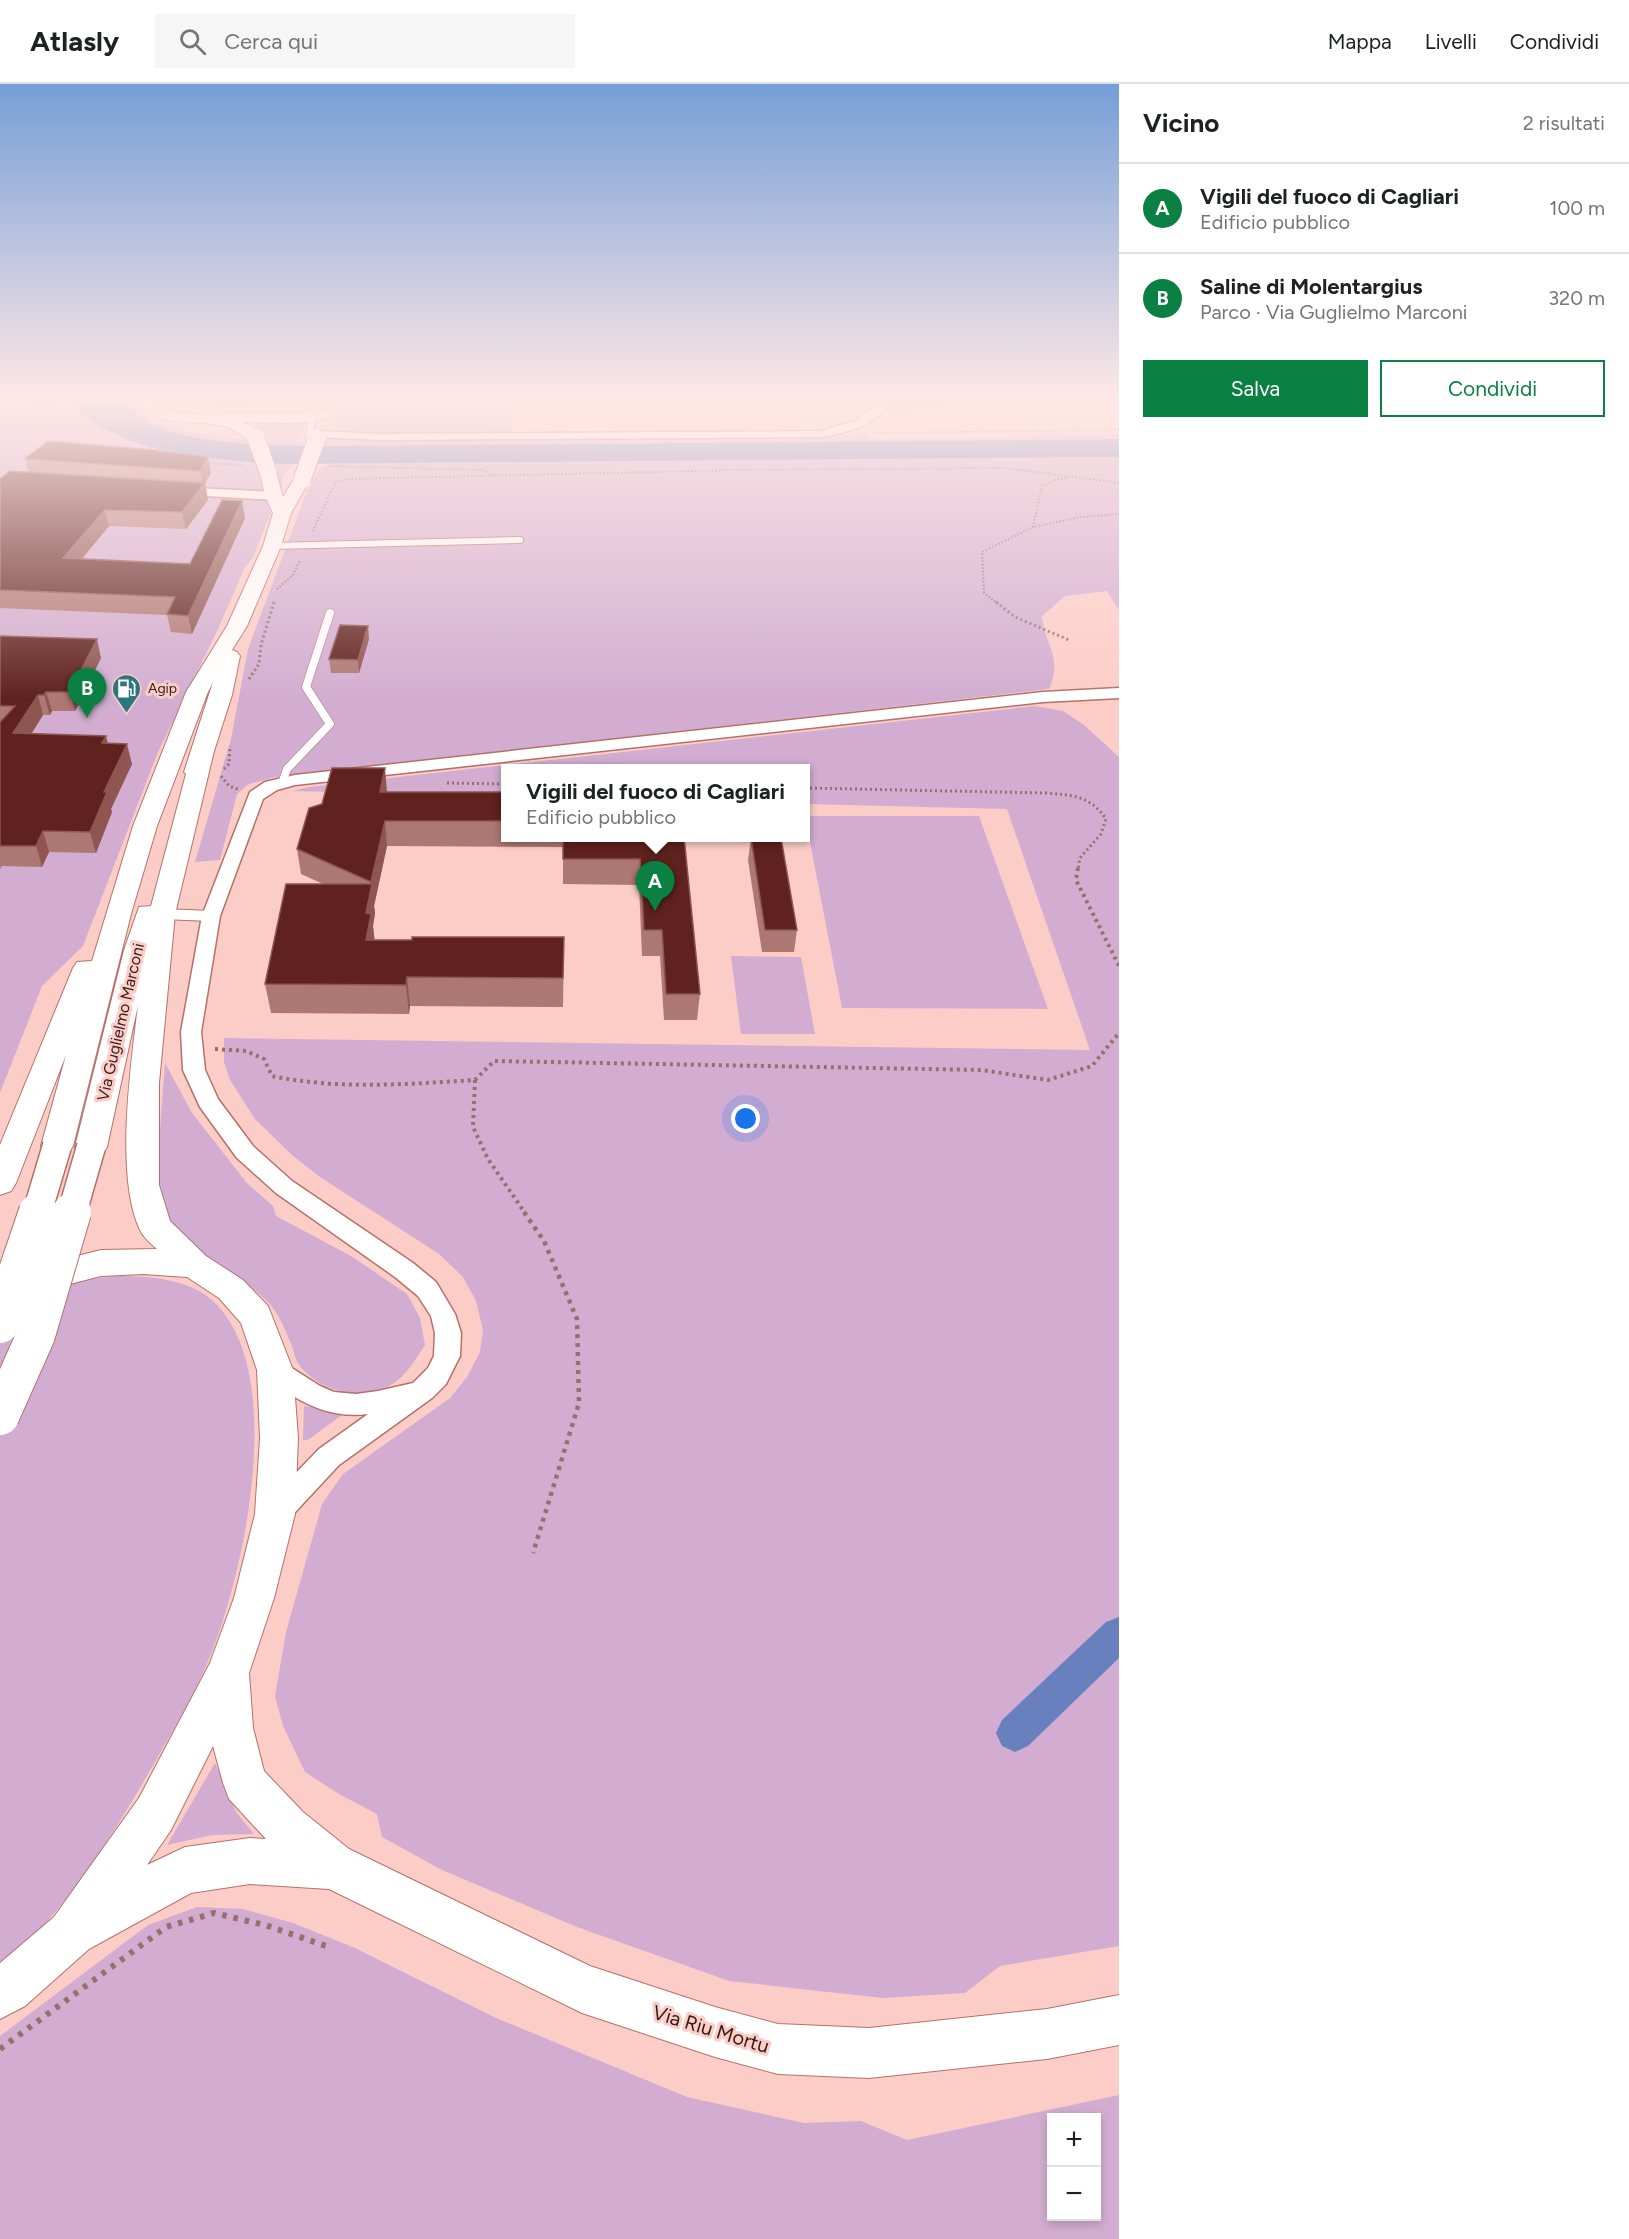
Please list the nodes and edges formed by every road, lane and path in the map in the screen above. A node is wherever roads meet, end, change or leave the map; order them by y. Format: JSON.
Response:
{"nodes":[{"id":1,"x":275,"y":500,"type":"edge"},
{"id":2,"x":289,"y":500,"type":"edge"},
{"id":3,"x":327,"y":500,"type":"edge"},
{"id":4,"x":1039,"y":500,"type":"edge"},
{"id":5,"x":282,"y":513,"type":"junction"},
{"id":6,"x":1119,"y":514,"type":"edge"},
{"id":7,"x":1033,"y":527,"type":"junction"},
{"id":8,"x":520,"y":540,"type":"dead end"},
{"id":9,"x":272,"y":546,"type":"junction"},
{"id":10,"x":306,"y":546,"type":"junction"},
{"id":11,"x":330,"y":613,"type":"dead end"},
{"id":12,"x":237,"y":626,"type":"junction"},
{"id":13,"x":1069,"y":640,"type":"dead end"},
{"id":14,"x":245,"y":684,"type":"dead end"},
{"id":15,"x":1119,"y":693,"type":"edge"},
{"id":16,"x":216,"y":747,"type":"junction"},
{"id":17,"x":282,"y":783,"type":"junction"},
{"id":18,"x":810,"y":788,"type":"edge"},
{"id":19,"x":255,"y":795,"type":"junction"},
{"id":20,"x":145,"y":826,"type":"junction"},
{"id":21,"x":162,"y":914,"type":"junction"},
{"id":22,"x":211,"y":916,"type":"junction"},
{"id":23,"x":1119,"y":966,"type":"edge"},
{"id":24,"x":1119,"y":1032,"type":"edge"},
{"id":25,"x":193,"y":1047,"type":"junction"},
{"id":26,"x":475,"y":1080,"type":"junction"},
{"id":27,"x":0,"y":1183,"type":"edge"},
{"id":28,"x":194,"y":1265,"type":"junction"},
{"id":29,"x":0,"y":1305,"type":"edge"},
{"id":30,"x":0,"y":1324,"type":"edge"},
{"id":31,"x":275,"y":1370,"type":"junction"},
{"id":32,"x":423,"y":1390,"type":"junction"},
{"id":33,"x":0,"y":1416,"type":"edge"},
{"id":34,"x":275,"y":1514,"type":"junction"},
{"id":35,"x":533,"y":1553,"type":"dead end"},
{"id":36,"x":228,"y":1672,"type":"junction"},
{"id":37,"x":332,"y":1866,"type":"junction"},
{"id":38,"x":71,"y":1934,"type":"junction"},
{"id":39,"x":326,"y":1946,"type":"dead end"},
{"id":40,"x":0,"y":1994,"type":"edge"},
{"id":41,"x":1119,"y":2020,"type":"edge"},
{"id":42,"x":0,"y":2049,"type":"edge"}],
"edges":[{"from":1,"to":5,"type":"main road"},
{"from":2,"to":5,"type":"main road","name":"Via Guglielmo Marconi","bridge":true},
{"from":3,"to":10,"type":"path"},
{"from":4,"to":7,"type":"path"},
{"from":5,"to":9,"type":"main road","name":"Via Guglielmo Marconi"},
{"from":6,"to":7,"type":"path"},
{"from":7,"to":13,"type":"path"},
{"from":8,"to":10,"type":"lane"},
{"from":9,"to":10,"type":"lane"},
{"from":9,"to":12,"type":"main road","name":"Via Guglielmo Marconi"},
{"from":10,"to":14,"type":"path"},
{"from":11,"to":17,"type":"lane"},
{"from":12,"to":16,"type":"main road","name":"Via Guglielmo Marconi"},
{"from":12,"to":20,"type":"main road","name":"Via Guglielmo Marconi"},
{"from":15,"to":17,"type":"street"},
{"from":16,"to":19,"type":"path"},
{"from":16,"to":21,"type":"main road"},
{"from":16,"to":33,"type":"main road","name":"Via Guglielmo Marconi","bridge":true},
{"from":17,"to":19,"type":"street"},
{"from":18,"to":23,"type":"path"},
{"from":19,"to":22,"type":"street"},
{"from":20,"to":27,"type":"main road"},
{"from":20,"to":30,"type":"main road","name":"Via Guglielmo Marconi","bridge":true},
{"from":21,"to":22,"type":"lane"},
{"from":21,"to":28,"type":"main road"},
{"from":22,"to":25,"type":"street"},
{"from":24,"to":26,"type":"path"},
{"from":25,"to":26,"type":"path"},
{"from":25,"to":32,"type":"street"},
{"from":26,"to":35,"type":"path"},
{"from":28,"to":29,"type":"main road"},
{"from":28,"to":31,"type":"main road"},
{"from":31,"to":32,"type":"street"},
{"from":31,"to":34,"type":"main road"},
{"from":32,"to":34,"type":"street"},
{"from":34,"to":36,"type":"main road"},
{"from":36,"to":37,"type":"main road","name":"Via Riu Mortu"},
{"from":36,"to":38,"type":"main road"},
{"from":37,"to":38,"type":"main road","name":"Via Riu Mortu"},
{"from":37,"to":41,"type":"main road","name":"Via Riu Mortu"},
{"from":38,"to":40,"type":"main road"},
{"from":39,"to":42,"type":"path"}]}
